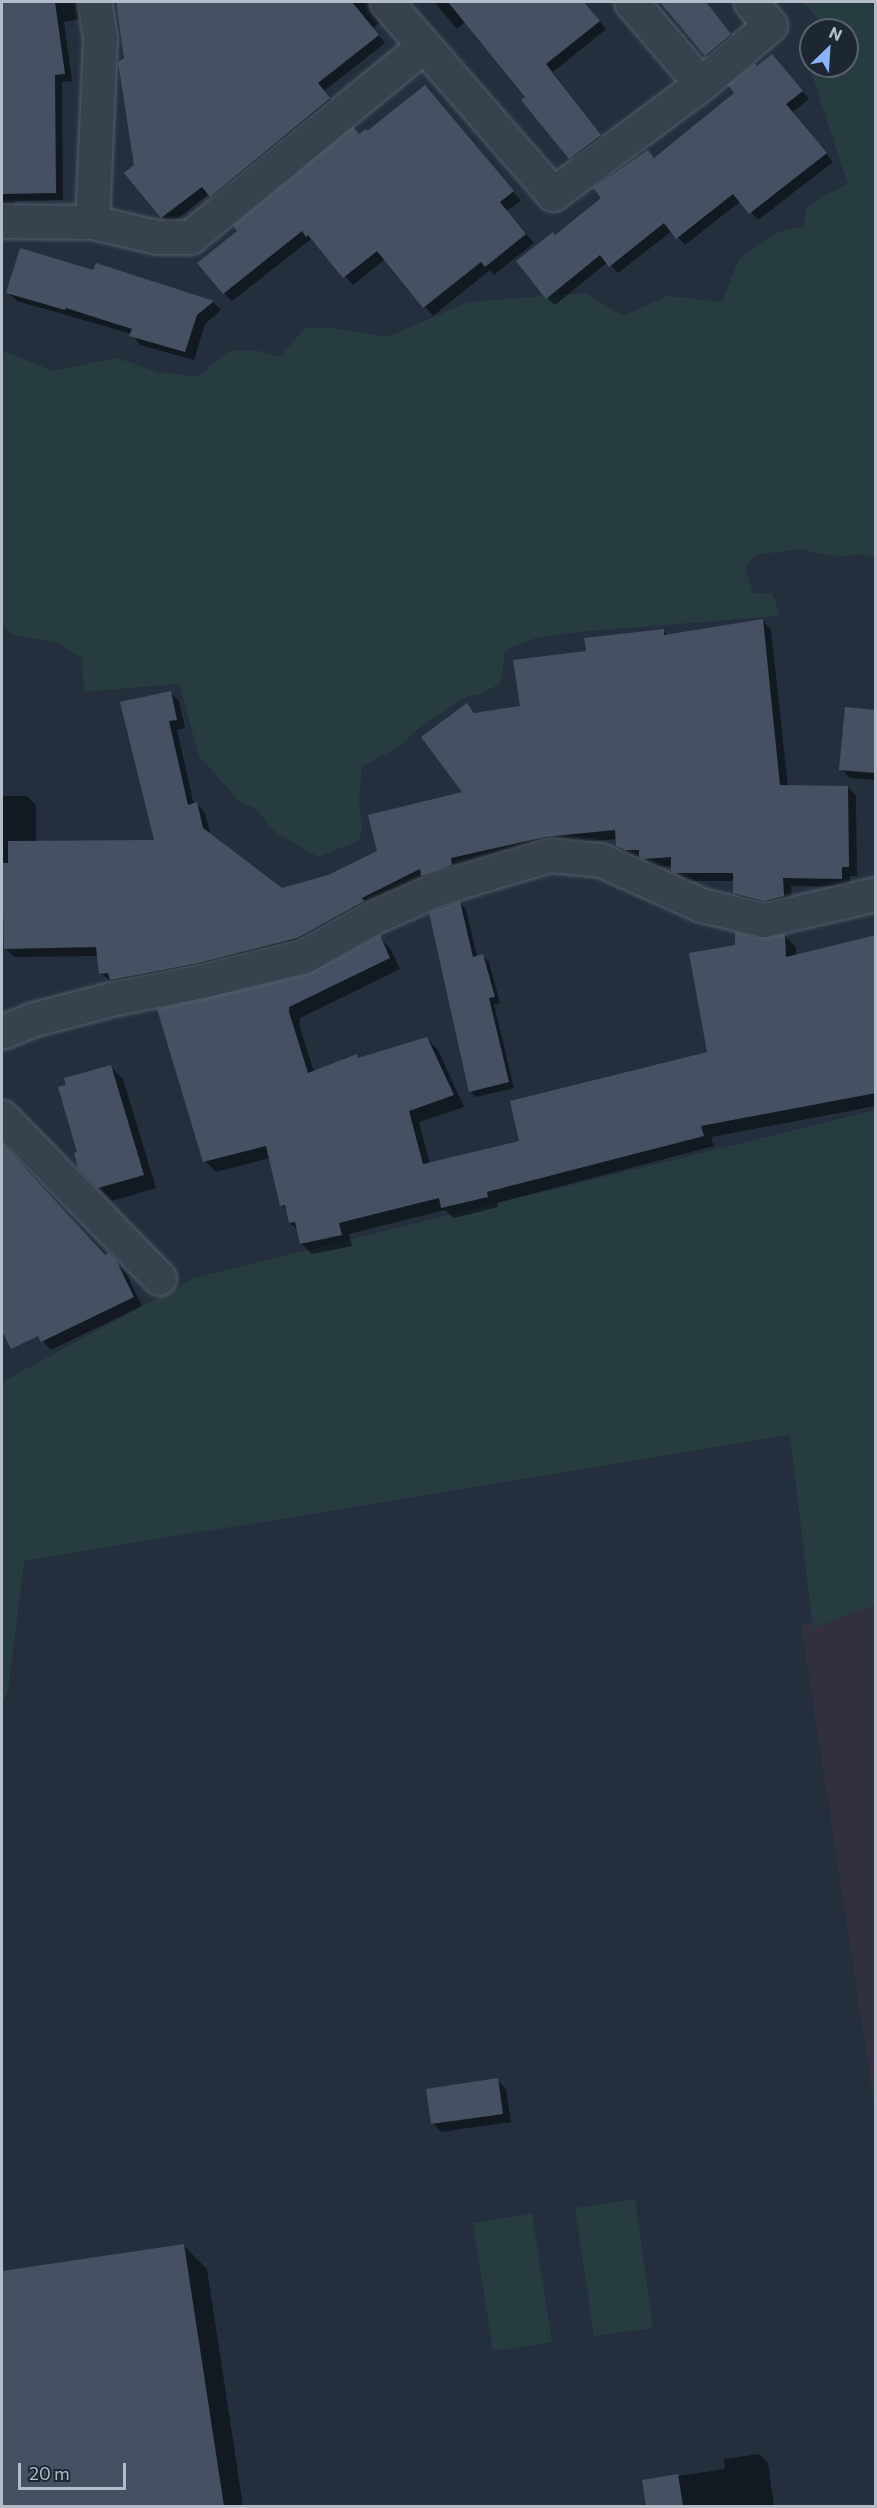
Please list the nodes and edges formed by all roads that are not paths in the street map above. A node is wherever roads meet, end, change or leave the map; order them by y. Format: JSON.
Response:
{"nodes":[{"id":1,"x":94,"y":2,"type":"edge"},
{"id":2,"x":386,"y":2,"type":"edge"},
{"id":3,"x":631,"y":2,"type":"edge"},
{"id":4,"x":751,"y":2,"type":"edge"},
{"id":5,"x":423,"y":46,"type":"junction"},
{"id":6,"x":701,"y":84,"type":"junction"},
{"id":7,"x":2,"y":221,"type":"edge"},
{"id":8,"x":92,"y":222,"type":"junction"},
{"id":9,"x":876,"y":894,"type":"edge"},
{"id":10,"x":2,"y":1032,"type":"edge"},
{"id":11,"x":2,"y":1117,"type":"edge"},
{"id":12,"x":159,"y":1278,"type":"dead end"}],
"edges":[{"from":1,"to":8,"type":"street"},
{"from":2,"to":5,"type":"street"},
{"from":3,"to":6,"type":"street"},
{"from":4,"to":6,"type":"street"},
{"from":5,"to":6,"type":"street"},
{"from":5,"to":8,"type":"street"},
{"from":7,"to":8,"type":"street"},
{"from":9,"to":10,"type":"street"},
{"from":11,"to":12,"type":"street"}]}
